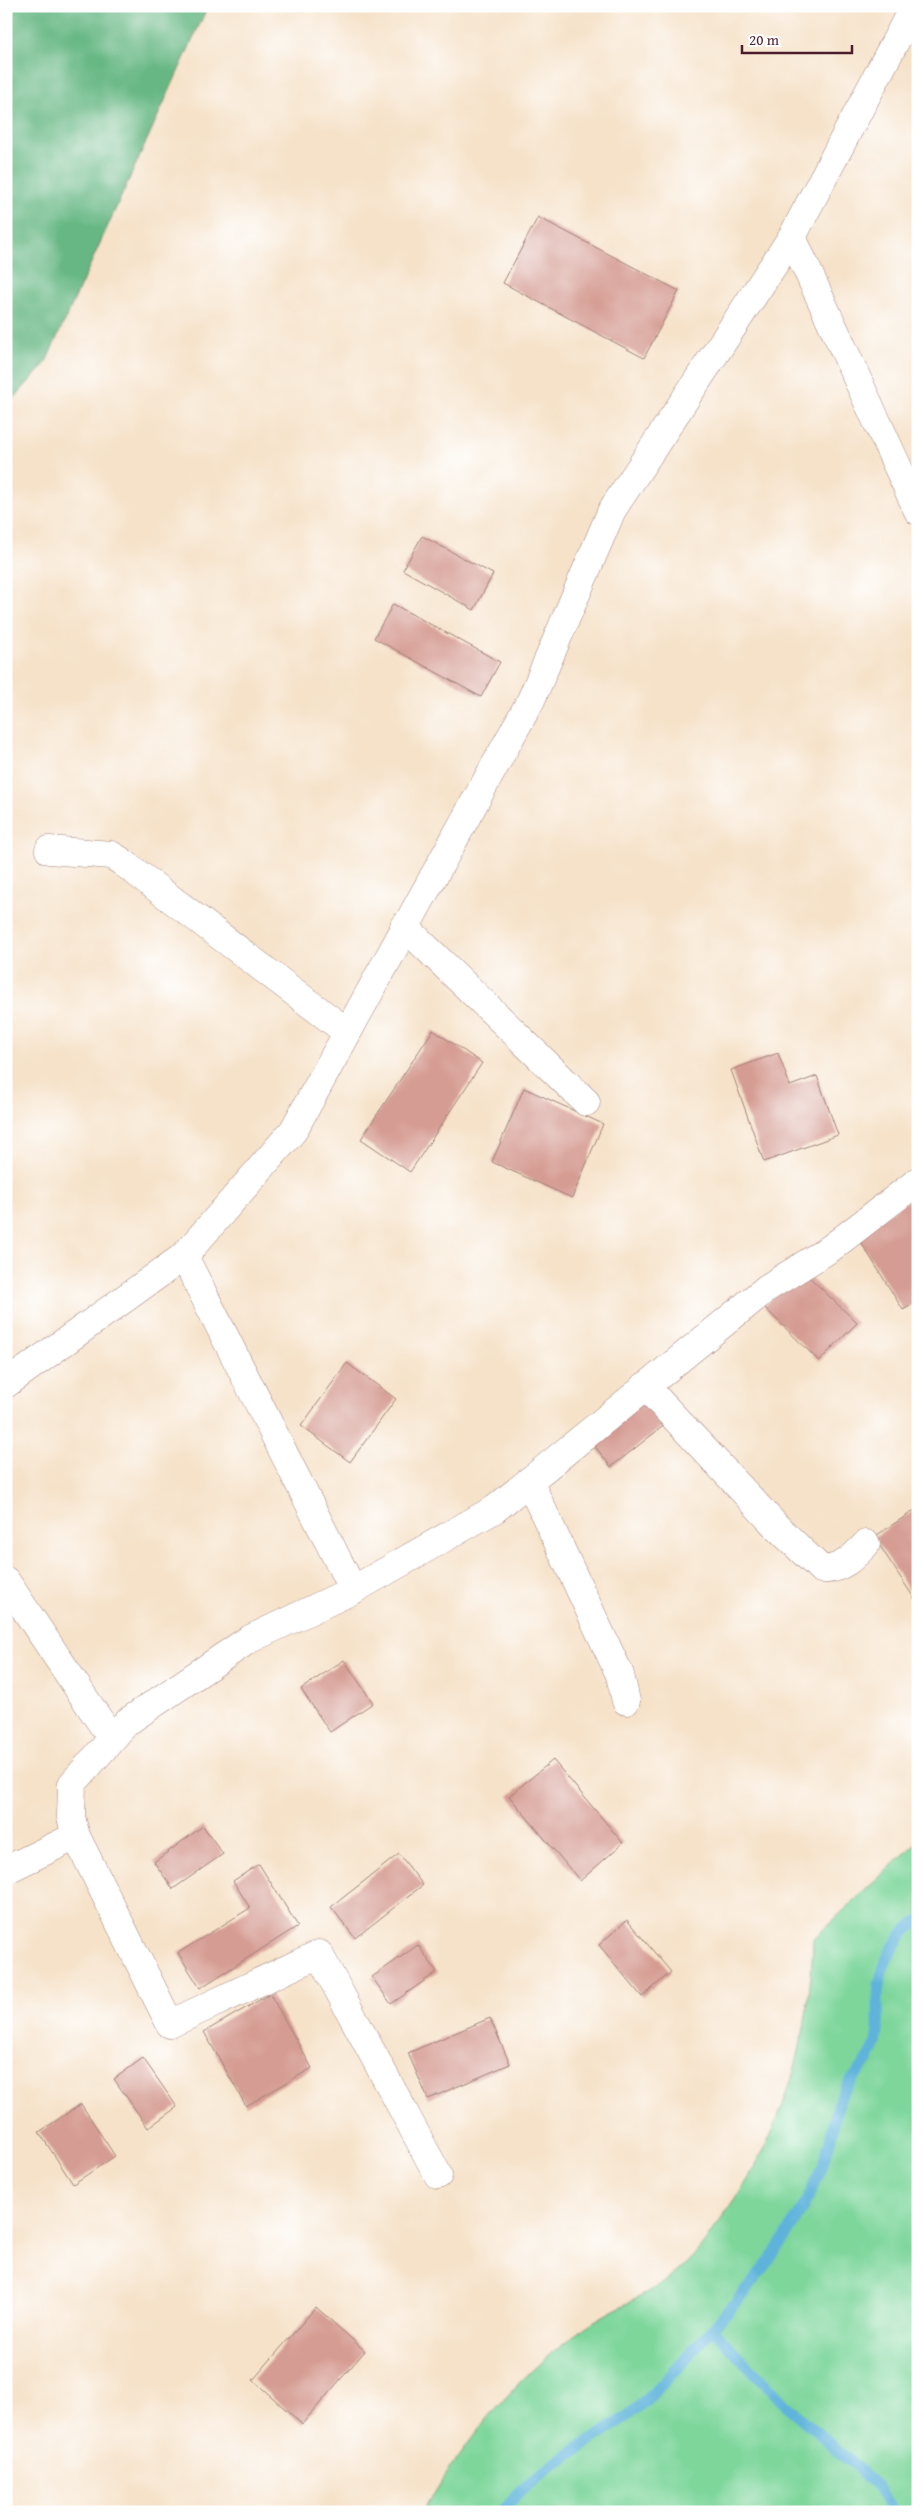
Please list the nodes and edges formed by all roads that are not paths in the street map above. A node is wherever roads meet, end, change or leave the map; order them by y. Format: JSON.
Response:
{"nodes":[{"id":1,"x":914,"y":6,"type":"edge"},
{"id":2,"x":792,"y":237,"type":"junction"},
{"id":3,"x":918,"y":511,"type":"edge"},
{"id":4,"x":49,"y":850,"type":"dead end"},
{"id":5,"x":404,"y":926,"type":"junction"},
{"id":6,"x":347,"y":1032,"type":"junction"},
{"id":7,"x":586,"y":1102,"type":"dead end"},
{"id":8,"x":918,"y":1181,"type":"edge"},
{"id":9,"x":184,"y":1256,"type":"junction"},
{"id":10,"x":6,"y":1384,"type":"edge"},
{"id":11,"x":645,"y":1386,"type":"junction"},
{"id":12,"x":529,"y":1481,"type":"junction"},
{"id":13,"x":866,"y":1544,"type":"dead end"},
{"id":14,"x":6,"y":1580,"type":"edge"},
{"id":15,"x":353,"y":1590,"type":"junction"},
{"id":16,"x":626,"y":1701,"type":"dead end"},
{"id":17,"x":112,"y":1739,"type":"junction"},
{"id":18,"x":76,"y":1836,"type":"junction"},
{"id":19,"x":6,"y":1870,"type":"edge"},
{"id":20,"x":438,"y":2175,"type":"dead end"}],
"edges":[{"from":1,"to":2,"type":"street"},
{"from":2,"to":3,"type":"street"},
{"from":2,"to":5,"type":"street"},
{"from":4,"to":6,"type":"street"},
{"from":5,"to":6,"type":"street"},
{"from":5,"to":7,"type":"street"},
{"from":6,"to":9,"type":"street"},
{"from":8,"to":11,"type":"street"},
{"from":9,"to":10,"type":"street"},
{"from":9,"to":15,"type":"street"},
{"from":11,"to":12,"type":"street"},
{"from":11,"to":13,"type":"street"},
{"from":12,"to":15,"type":"street"},
{"from":12,"to":16,"type":"street"},
{"from":14,"to":17,"type":"street"},
{"from":15,"to":17,"type":"street"},
{"from":17,"to":18,"type":"street"},
{"from":18,"to":19,"type":"street"},
{"from":18,"to":20,"type":"street"}]}
